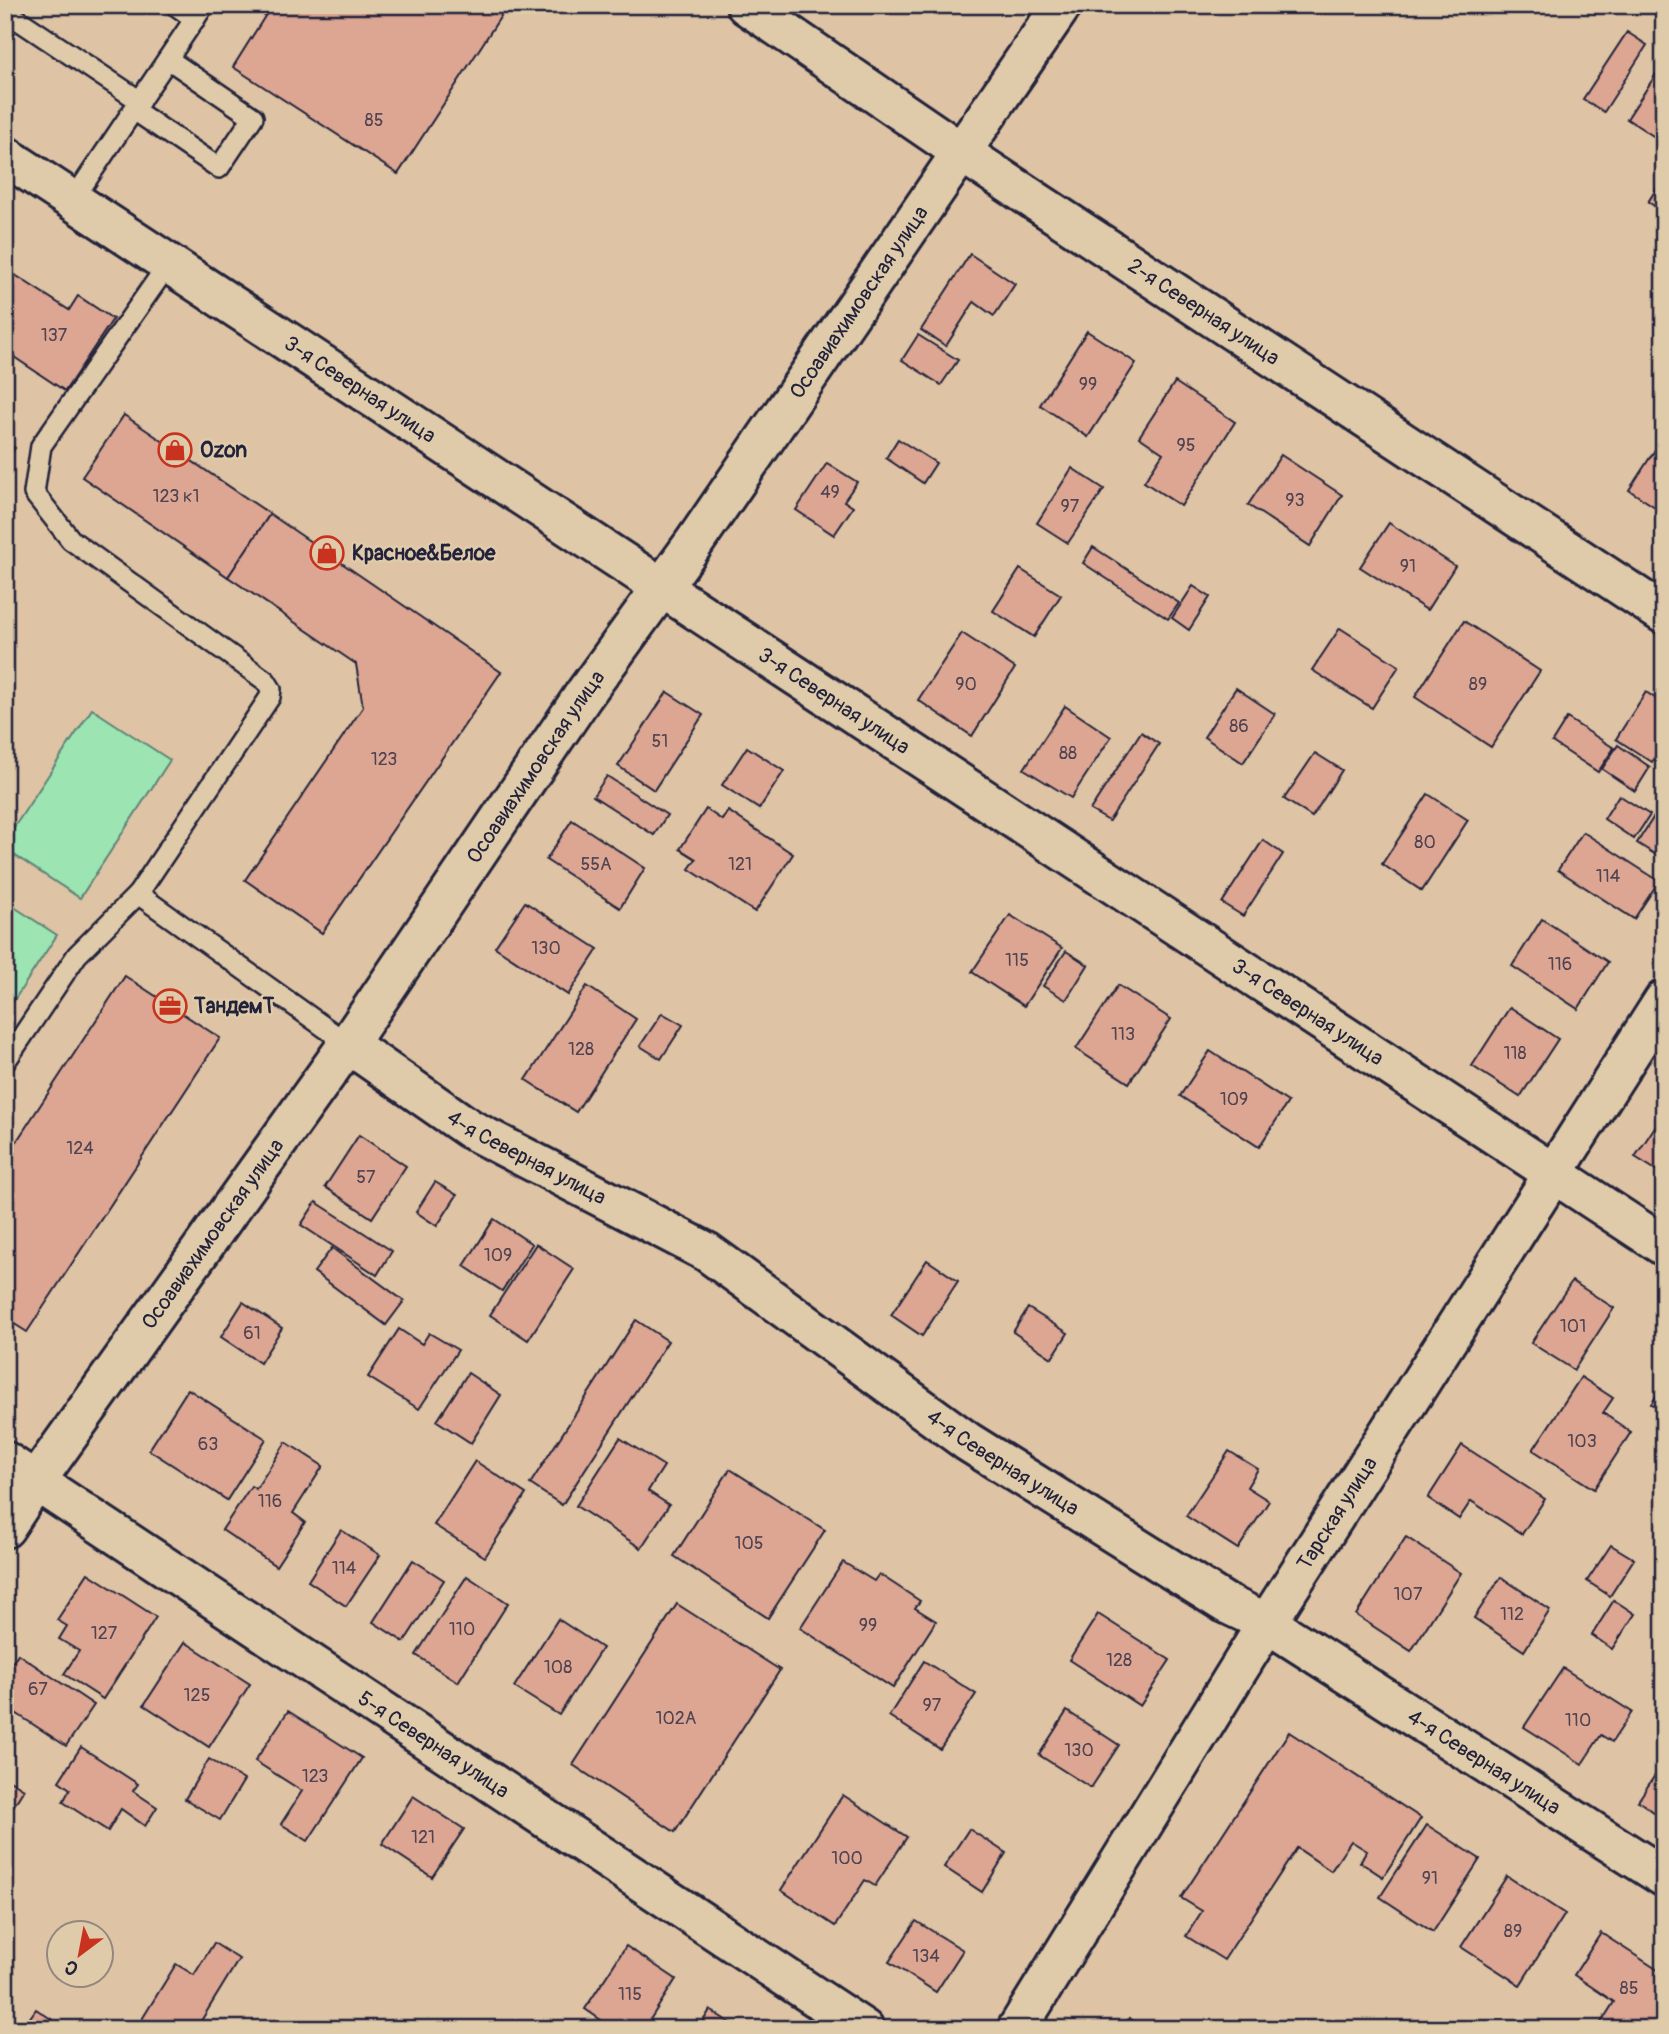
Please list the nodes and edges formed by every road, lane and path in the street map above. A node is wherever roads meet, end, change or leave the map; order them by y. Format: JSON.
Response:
{"nodes":[{"id":1,"x":175,"y":5,"type":"edge"},
{"id":2,"x":746,"y":5,"type":"edge"},
{"id":3,"x":1062,"y":5,"type":"edge"},
{"id":4,"x":5,"y":11,"type":"edge"},
{"id":5,"x":200,"y":12,"type":"edge"},
{"id":6,"x":168,"y":59,"type":"junction"},
{"id":7,"x":137,"y":106,"type":"junction"},
{"id":8,"x":961,"y":152,"type":"junction"},
{"id":9,"x":5,"y":156,"type":"edge"},
{"id":10,"x":73,"y":200,"type":"junction"},
{"id":11,"x":169,"y":263,"type":"junction"},
{"id":12,"x":661,"y":587,"type":"junction"},
{"id":13,"x":1664,"y":614,"type":"edge"},
{"id":14,"x":138,"y":894,"type":"junction"},
{"id":15,"x":1664,"y":1000,"type":"edge"},
{"id":16,"x":348,"y":1044,"type":"junction"},
{"id":17,"x":5,"y":1062,"type":"edge"},
{"id":18,"x":1553,"y":1174,"type":"junction"},
{"id":19,"x":1664,"y":1247,"type":"edge"},
{"id":20,"x":21,"y":1471,"type":"edge"},
{"id":21,"x":5,"y":1528,"type":"edge"},
{"id":22,"x":1267,"y":1623,"type":"junction"},
{"id":23,"x":1664,"y":1877,"type":"edge"},
{"id":24,"x":864,"y":2029,"type":"edge"},
{"id":25,"x":1017,"y":2029,"type":"edge"}],
"edges":[{"from":1,"to":5,"type":"lane"},
{"from":2,"to":8,"type":"street","name":"2-я Северная улица"},
{"from":3,"to":8,"type":"street","name":"Осоавиахимовская улица"},
{"from":4,"to":7,"type":"lane"},
{"from":5,"to":6,"type":"lane"},
{"from":6,"to":7,"type":"lane"},
{"from":6,"to":7,"type":"lane"},
{"from":7,"to":10,"type":"lane"},
{"from":8,"to":12,"type":"street","name":"Осоавиахимовская улица"},
{"from":8,"to":13,"type":"street","name":"2-я Северная улица"},
{"from":9,"to":10,"type":"street","name":"3-я Северная улица"},
{"from":10,"to":11,"type":"street","name":"3-я Северная улица"},
{"from":11,"to":12,"type":"street","name":"3-я Северная улица"},
{"from":11,"to":14,"type":"lane"},
{"from":12,"to":16,"type":"street","name":"Осоавиахимовская улица"},
{"from":12,"to":18,"type":"street","name":"3-я Северная улица"},
{"from":14,"to":16,"type":"lane"},
{"from":14,"to":17,"type":"lane"},
{"from":15,"to":18,"type":"street","name":"Тарская улица"},
{"from":16,"to":20,"type":"street","name":"Осоавиахимовская улица"},
{"from":16,"to":22,"type":"street","name":"4-я Северная улица"},
{"from":18,"to":19,"type":"street","name":"3-я Северная улица"},
{"from":18,"to":22,"type":"street","name":"Тарская улица"},
{"from":20,"to":21,"type":"street","name":"Осоавиахимовская улица"},
{"from":20,"to":24,"type":"street","name":"5-я Северная улица"},
{"from":22,"to":23,"type":"street","name":"4-я Северная улица"},
{"from":22,"to":25,"type":"street","name":"Тарская улица"}]}
